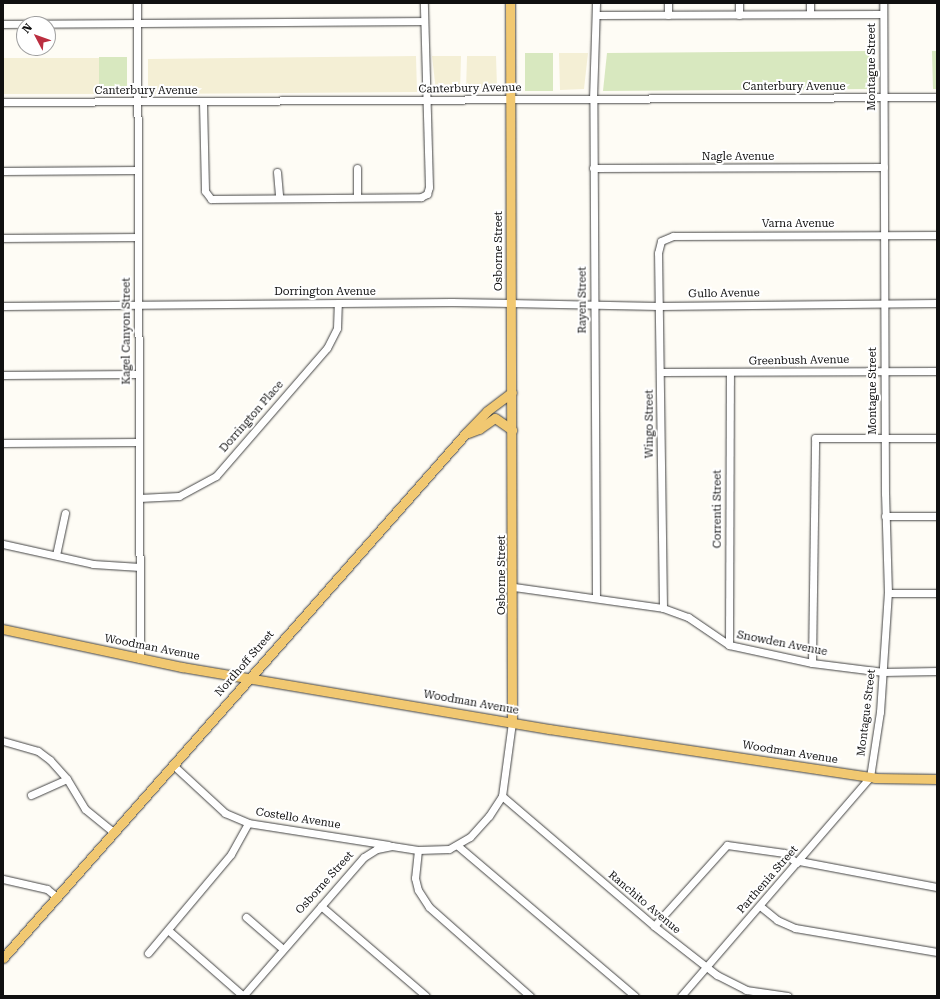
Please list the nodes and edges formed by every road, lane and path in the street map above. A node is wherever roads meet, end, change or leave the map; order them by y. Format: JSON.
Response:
{"nodes":[{"id":1,"x":137,"y":3,"type":"edge"},
{"id":2,"x":424,"y":3,"type":"edge"},
{"id":3,"x":510,"y":3,"type":"edge"},
{"id":4,"x":596,"y":3,"type":"edge"},
{"id":5,"x":668,"y":3,"type":"edge"},
{"id":6,"x":739,"y":3,"type":"edge"},
{"id":7,"x":810,"y":3,"type":"edge"},
{"id":8,"x":883,"y":3,"type":"edge"},
{"id":9,"x":739,"y":14,"type":"junction"},
{"id":10,"x":810,"y":14,"type":"junction"},
{"id":11,"x":883,"y":14,"type":"junction"},
{"id":12,"x":596,"y":15,"type":"junction"},
{"id":13,"x":668,"y":15,"type":"junction"},
{"id":14,"x":424,"y":22,"type":"junction"},
{"id":15,"x":138,"y":23,"type":"junction"},
{"id":16,"x":3,"y":24,"type":"edge"},
{"id":17,"x":937,"y":97,"type":"edge"},
{"id":18,"x":883,"y":98,"type":"junction"},
{"id":19,"x":510,"y":99,"type":"junction"},
{"id":20,"x":593,"y":99,"type":"junction"},
{"id":21,"x":428,"y":100,"type":"junction"},
{"id":22,"x":137,"y":101,"type":"junction"},
{"id":23,"x":3,"y":102,"type":"edge"},
{"id":24,"x":203,"y":102,"type":"junction"},
{"id":25,"x":884,"y":167,"type":"junction"},
{"id":26,"x":357,"y":168,"type":"dead end"},
{"id":27,"x":593,"y":168,"type":"junction"},
{"id":28,"x":138,"y":170,"type":"junction"},
{"id":29,"x":3,"y":171,"type":"edge"},
{"id":30,"x":277,"y":172,"type":"dead end"},
{"id":31,"x":279,"y":197,"type":"junction"},
{"id":32,"x":357,"y":197,"type":"junction"},
{"id":33,"x":884,"y":235,"type":"junction"},
{"id":34,"x":937,"y":235,"type":"edge"},
{"id":35,"x":137,"y":237,"type":"junction"},
{"id":36,"x":3,"y":238,"type":"edge"},
{"id":37,"x":661,"y":241,"type":"joint"},
{"id":38,"x":511,"y":302,"type":"junction"},
{"id":39,"x":338,"y":303,"type":"junction"},
{"id":40,"x":937,"y":303,"type":"edge"},
{"id":41,"x":884,"y":304,"type":"junction"},
{"id":42,"x":138,"y":305,"type":"junction"},
{"id":43,"x":594,"y":305,"type":"junction"},
{"id":44,"x":3,"y":306,"type":"edge"},
{"id":45,"x":658,"y":306,"type":"junction"},
{"id":46,"x":884,"y":371,"type":"junction"},
{"id":47,"x":937,"y":371,"type":"edge"},
{"id":48,"x":661,"y":372,"type":"junction"},
{"id":49,"x":730,"y":373,"type":"junction"},
{"id":50,"x":138,"y":374,"type":"junction"},
{"id":51,"x":3,"y":375,"type":"edge"},
{"id":52,"x":512,"y":392,"type":"junction"},
{"id":53,"x":512,"y":430,"type":"junction"},
{"id":54,"x":466,"y":434,"type":"junction"},
{"id":55,"x":885,"y":438,"type":"junction"},
{"id":56,"x":937,"y":438,"type":"edge"},
{"id":57,"x":138,"y":442,"type":"junction"},
{"id":58,"x":3,"y":443,"type":"edge"},
{"id":59,"x":140,"y":498,"type":"junction"},
{"id":60,"x":65,"y":513,"type":"dead end"},
{"id":61,"x":886,"y":516,"type":"junction"},
{"id":62,"x":937,"y":516,"type":"edge"},
{"id":63,"x":3,"y":544,"type":"edge"},
{"id":64,"x":56,"y":555,"type":"junction"},
{"id":65,"x":140,"y":567,"type":"junction"},
{"id":66,"x":514,"y":587,"type":"junction"},
{"id":67,"x":888,"y":593,"type":"junction"},
{"id":68,"x":937,"y":593,"type":"edge"},
{"id":69,"x":596,"y":598,"type":"junction"},
{"id":70,"x":663,"y":608,"type":"junction"},
{"id":71,"x":3,"y":629,"type":"edge"},
{"id":72,"x":729,"y":645,"type":"junction"},
{"id":73,"x":140,"y":659,"type":"junction"},
{"id":74,"x":812,"y":663,"type":"junction"},
{"id":75,"x":937,"y":671,"type":"edge"},
{"id":76,"x":883,"y":672,"type":"junction"},
{"id":77,"x":250,"y":677,"type":"junction"},
{"id":78,"x":512,"y":722,"type":"junction"},
{"id":79,"x":3,"y":741,"type":"edge"},
{"id":80,"x":173,"y":765,"type":"junction"},
{"id":81,"x":870,"y":777,"type":"junction"},
{"id":82,"x":67,"y":779,"type":"junction"},
{"id":83,"x":937,"y":779,"type":"edge"},
{"id":84,"x":31,"y":795,"type":"dead end"},
{"id":85,"x":502,"y":796,"type":"junction"},
{"id":86,"x":248,"y":823,"type":"junction"},
{"id":87,"x":113,"y":832,"type":"junction"},
{"id":88,"x":392,"y":846,"type":"junction"},
{"id":89,"x":458,"y":846,"type":"junction"},
{"id":90,"x":418,"y":850,"type":"junction"},
{"id":91,"x":798,"y":862,"type":"junction"},
{"id":92,"x":3,"y":879,"type":"edge"},
{"id":93,"x":937,"y":887,"type":"edge"},
{"id":94,"x":57,"y":897,"type":"junction"},
{"id":95,"x":320,"y":906,"type":"junction"},
{"id":96,"x":760,"y":906,"type":"junction"},
{"id":97,"x":246,"y":916,"type":"dead end"},
{"id":98,"x":654,"y":926,"type":"junction"},
{"id":99,"x":168,"y":930,"type":"junction"},
{"id":100,"x":283,"y":949,"type":"junction"},
{"id":101,"x":937,"y":952,"type":"edge"},
{"id":102,"x":148,"y":953,"type":"dead end"},
{"id":103,"x":3,"y":958,"type":"edge"},
{"id":104,"x":707,"y":968,"type":"junction"},
{"id":105,"x":243,"y":996,"type":"edge"},
{"id":106,"x":426,"y":996,"type":"edge"},
{"id":107,"x":530,"y":996,"type":"edge"},
{"id":108,"x":635,"y":996,"type":"edge"},
{"id":109,"x":682,"y":996,"type":"edge"},
{"id":110,"x":788,"y":996,"type":"edge"}],
"edges":[{"from":1,"to":15,"type":"street","name":"Kagel Canyon Street"},
{"from":2,"to":14,"type":"street"},
{"from":3,"to":19,"type":"main road","name":"Osborne Street"},
{"from":4,"to":12,"type":"street","name":"Rayen Street"},
{"from":5,"to":13,"type":"street"},
{"from":6,"to":9,"type":"street"},
{"from":7,"to":10,"type":"street"},
{"from":8,"to":11,"type":"street","name":"Montague Street"},
{"from":9,"to":10,"type":"street"},
{"from":9,"to":13,"type":"street"},
{"from":10,"to":11,"type":"street"},
{"from":11,"to":18,"type":"street","name":"Montague Street"},
{"from":12,"to":13,"type":"street"},
{"from":12,"to":20,"type":"street","name":"Rayen Street"},
{"from":14,"to":15,"type":"street"},
{"from":14,"to":21,"type":"street"},
{"from":15,"to":16,"type":"street"},
{"from":15,"to":22,"type":"street","name":"Kagel Canyon Street"},
{"from":17,"to":18,"type":"street","name":"Canterbury Avenue"},
{"from":18,"to":20,"type":"street","name":"Canterbury Avenue"},
{"from":18,"to":25,"type":"street","name":"Montague Street"},
{"from":19,"to":20,"type":"street","name":"Canterbury Avenue"},
{"from":19,"to":21,"type":"street","name":"Canterbury Avenue"},
{"from":19,"to":38,"type":"main road","name":"Osborne Street"},
{"from":20,"to":27,"type":"street","name":"Rayen Street"},
{"from":21,"to":24,"type":"street","name":"Canterbury Avenue"},
{"from":21,"to":32,"type":"street"},
{"from":22,"to":23,"type":"street","name":"Canterbury Avenue"},
{"from":22,"to":24,"type":"street","name":"Canterbury Avenue"},
{"from":22,"to":28,"type":"street","name":"Kagel Canyon Street"},
{"from":24,"to":31,"type":"street"},
{"from":25,"to":27,"type":"street","name":"Nagle Avenue"},
{"from":25,"to":33,"type":"street","name":"Montague Street"},
{"from":26,"to":32,"type":"street"},
{"from":27,"to":43,"type":"street","name":"Rayen Street"},
{"from":28,"to":29,"type":"street"},
{"from":28,"to":35,"type":"street","name":"Kagel Canyon Street"},
{"from":30,"to":31,"type":"street"},
{"from":31,"to":32,"type":"street"},
{"from":33,"to":34,"type":"street","name":"Varna Avenue"},
{"from":33,"to":37,"type":"street","name":"Varna Avenue"},
{"from":33,"to":41,"type":"street","name":"Montague Street"},
{"from":35,"to":36,"type":"street"},
{"from":35,"to":42,"type":"street","name":"Kagel Canyon Street"},
{"from":37,"to":45,"type":"street","name":"Wingo Street"},
{"from":38,"to":39,"type":"street","name":"Dorrington Avenue"},
{"from":38,"to":43,"type":"street","name":"Gullo Avenue"},
{"from":38,"to":52,"type":"main road","name":"Osborne Street"},
{"from":39,"to":42,"type":"street","name":"Dorrington Avenue"},
{"from":39,"to":59,"type":"street","name":"Dorrington Place"},
{"from":40,"to":41,"type":"street","name":"Gullo Avenue"},
{"from":41,"to":45,"type":"street","name":"Gullo Avenue"},
{"from":41,"to":46,"type":"street","name":"Montague Street"},
{"from":42,"to":44,"type":"street"},
{"from":42,"to":50,"type":"street","name":"Kagel Canyon Street"},
{"from":43,"to":45,"type":"street","name":"Gullo Avenue"},
{"from":43,"to":69,"type":"street","name":"Rayen Street"},
{"from":45,"to":48,"type":"street","name":"Wingo Street"},
{"from":46,"to":47,"type":"street","name":"Greenbush Avenue"},
{"from":46,"to":49,"type":"street","name":"Greenbush Avenue"},
{"from":46,"to":55,"type":"street","name":"Montague Street"},
{"from":48,"to":49,"type":"street","name":"Greenbush Avenue"},
{"from":48,"to":70,"type":"street","name":"Wingo Street"},
{"from":49,"to":72,"type":"street","name":"Correnti Street"},
{"from":50,"to":51,"type":"street"},
{"from":50,"to":57,"type":"street","name":"Kagel Canyon Street"},
{"from":52,"to":53,"type":"main road","name":"Osborne Street"},
{"from":52,"to":54,"type":"main road","name":"Nordhoff Street"},
{"from":53,"to":54,"type":"main road"},
{"from":53,"to":66,"type":"main road","name":"Osborne Street"},
{"from":54,"to":77,"type":"main road","name":"Nordhoff Street"},
{"from":55,"to":56,"type":"street"},
{"from":55,"to":61,"type":"street","name":"Montague Street"},
{"from":55,"to":74,"type":"street"},
{"from":57,"to":58,"type":"street"},
{"from":57,"to":59,"type":"street","name":"Kagel Canyon Street"},
{"from":59,"to":65,"type":"street","name":"Kagel Canyon Street"},
{"from":60,"to":64,"type":"street"},
{"from":61,"to":62,"type":"street"},
{"from":61,"to":67,"type":"street","name":"Montague Street"},
{"from":63,"to":64,"type":"street"},
{"from":64,"to":65,"type":"street"},
{"from":65,"to":73,"type":"street","name":"Kagel Canyon Street"},
{"from":66,"to":69,"type":"street","name":"Snowden Avenue"},
{"from":66,"to":78,"type":"main road","name":"Osborne Street"},
{"from":67,"to":68,"type":"street"},
{"from":67,"to":76,"type":"street","name":"Montague Street"},
{"from":69,"to":70,"type":"street","name":"Snowden Avenue"},
{"from":70,"to":72,"type":"street","name":"Snowden Avenue"},
{"from":71,"to":73,"type":"main road","name":"Woodman Avenue"},
{"from":72,"to":74,"type":"street","name":"Snowden Avenue"},
{"from":73,"to":77,"type":"main road","name":"Woodman Avenue"},
{"from":74,"to":76,"type":"street","name":"Snowden Avenue"},
{"from":75,"to":76,"type":"street","name":"Snowden Avenue"},
{"from":76,"to":81,"type":"street","name":"Montague Street"},
{"from":77,"to":78,"type":"main road","name":"Woodman Avenue"},
{"from":77,"to":80,"type":"main road","name":"Nordhoff Street"},
{"from":78,"to":81,"type":"main road","name":"Woodman Avenue"},
{"from":78,"to":85,"type":"street","name":"Osborne Street"},
{"from":79,"to":82,"type":"street"},
{"from":80,"to":86,"type":"street","name":"Costello Avenue"},
{"from":80,"to":87,"type":"main road","name":"Nordhoff Street"},
{"from":81,"to":83,"type":"main road","name":"Woodman Avenue"},
{"from":81,"to":91,"type":"street","name":"Parthenia Street"},
{"from":82,"to":84,"type":"street"},
{"from":82,"to":87,"type":"street"},
{"from":85,"to":89,"type":"street","name":"Osborne Street"},
{"from":85,"to":98,"type":"street","name":"Ranchito Avenue"},
{"from":86,"to":88,"type":"street","name":"Costello Avenue"},
{"from":86,"to":99,"type":"street"},
{"from":87,"to":94,"type":"main road","name":"Nordhoff Street"},
{"from":88,"to":90,"type":"street","name":"Osborne Street"},
{"from":88,"to":95,"type":"street","name":"Osborne Street"},
{"from":89,"to":90,"type":"street","name":"Osborne Street"},
{"from":89,"to":108,"type":"street"},
{"from":90,"to":107,"type":"street"},
{"from":91,"to":93,"type":"street"},
{"from":91,"to":96,"type":"street","name":"Parthenia Street"},
{"from":91,"to":98,"type":"street"},
{"from":92,"to":94,"type":"street"},
{"from":94,"to":103,"type":"main road","name":"Nordhoff Street"},
{"from":95,"to":100,"type":"street","name":"Osborne Street"},
{"from":95,"to":106,"type":"street"},
{"from":96,"to":101,"type":"street"},
{"from":96,"to":104,"type":"street","name":"Parthenia Street"},
{"from":97,"to":100,"type":"street"},
{"from":98,"to":104,"type":"street","name":"Ranchito Avenue"},
{"from":99,"to":102,"type":"street"},
{"from":99,"to":105,"type":"street"},
{"from":100,"to":105,"type":"street","name":"Osborne Street"},
{"from":104,"to":109,"type":"street","name":"Parthenia Street"},
{"from":104,"to":110,"type":"street","name":"Ranchito Avenue"}]}
